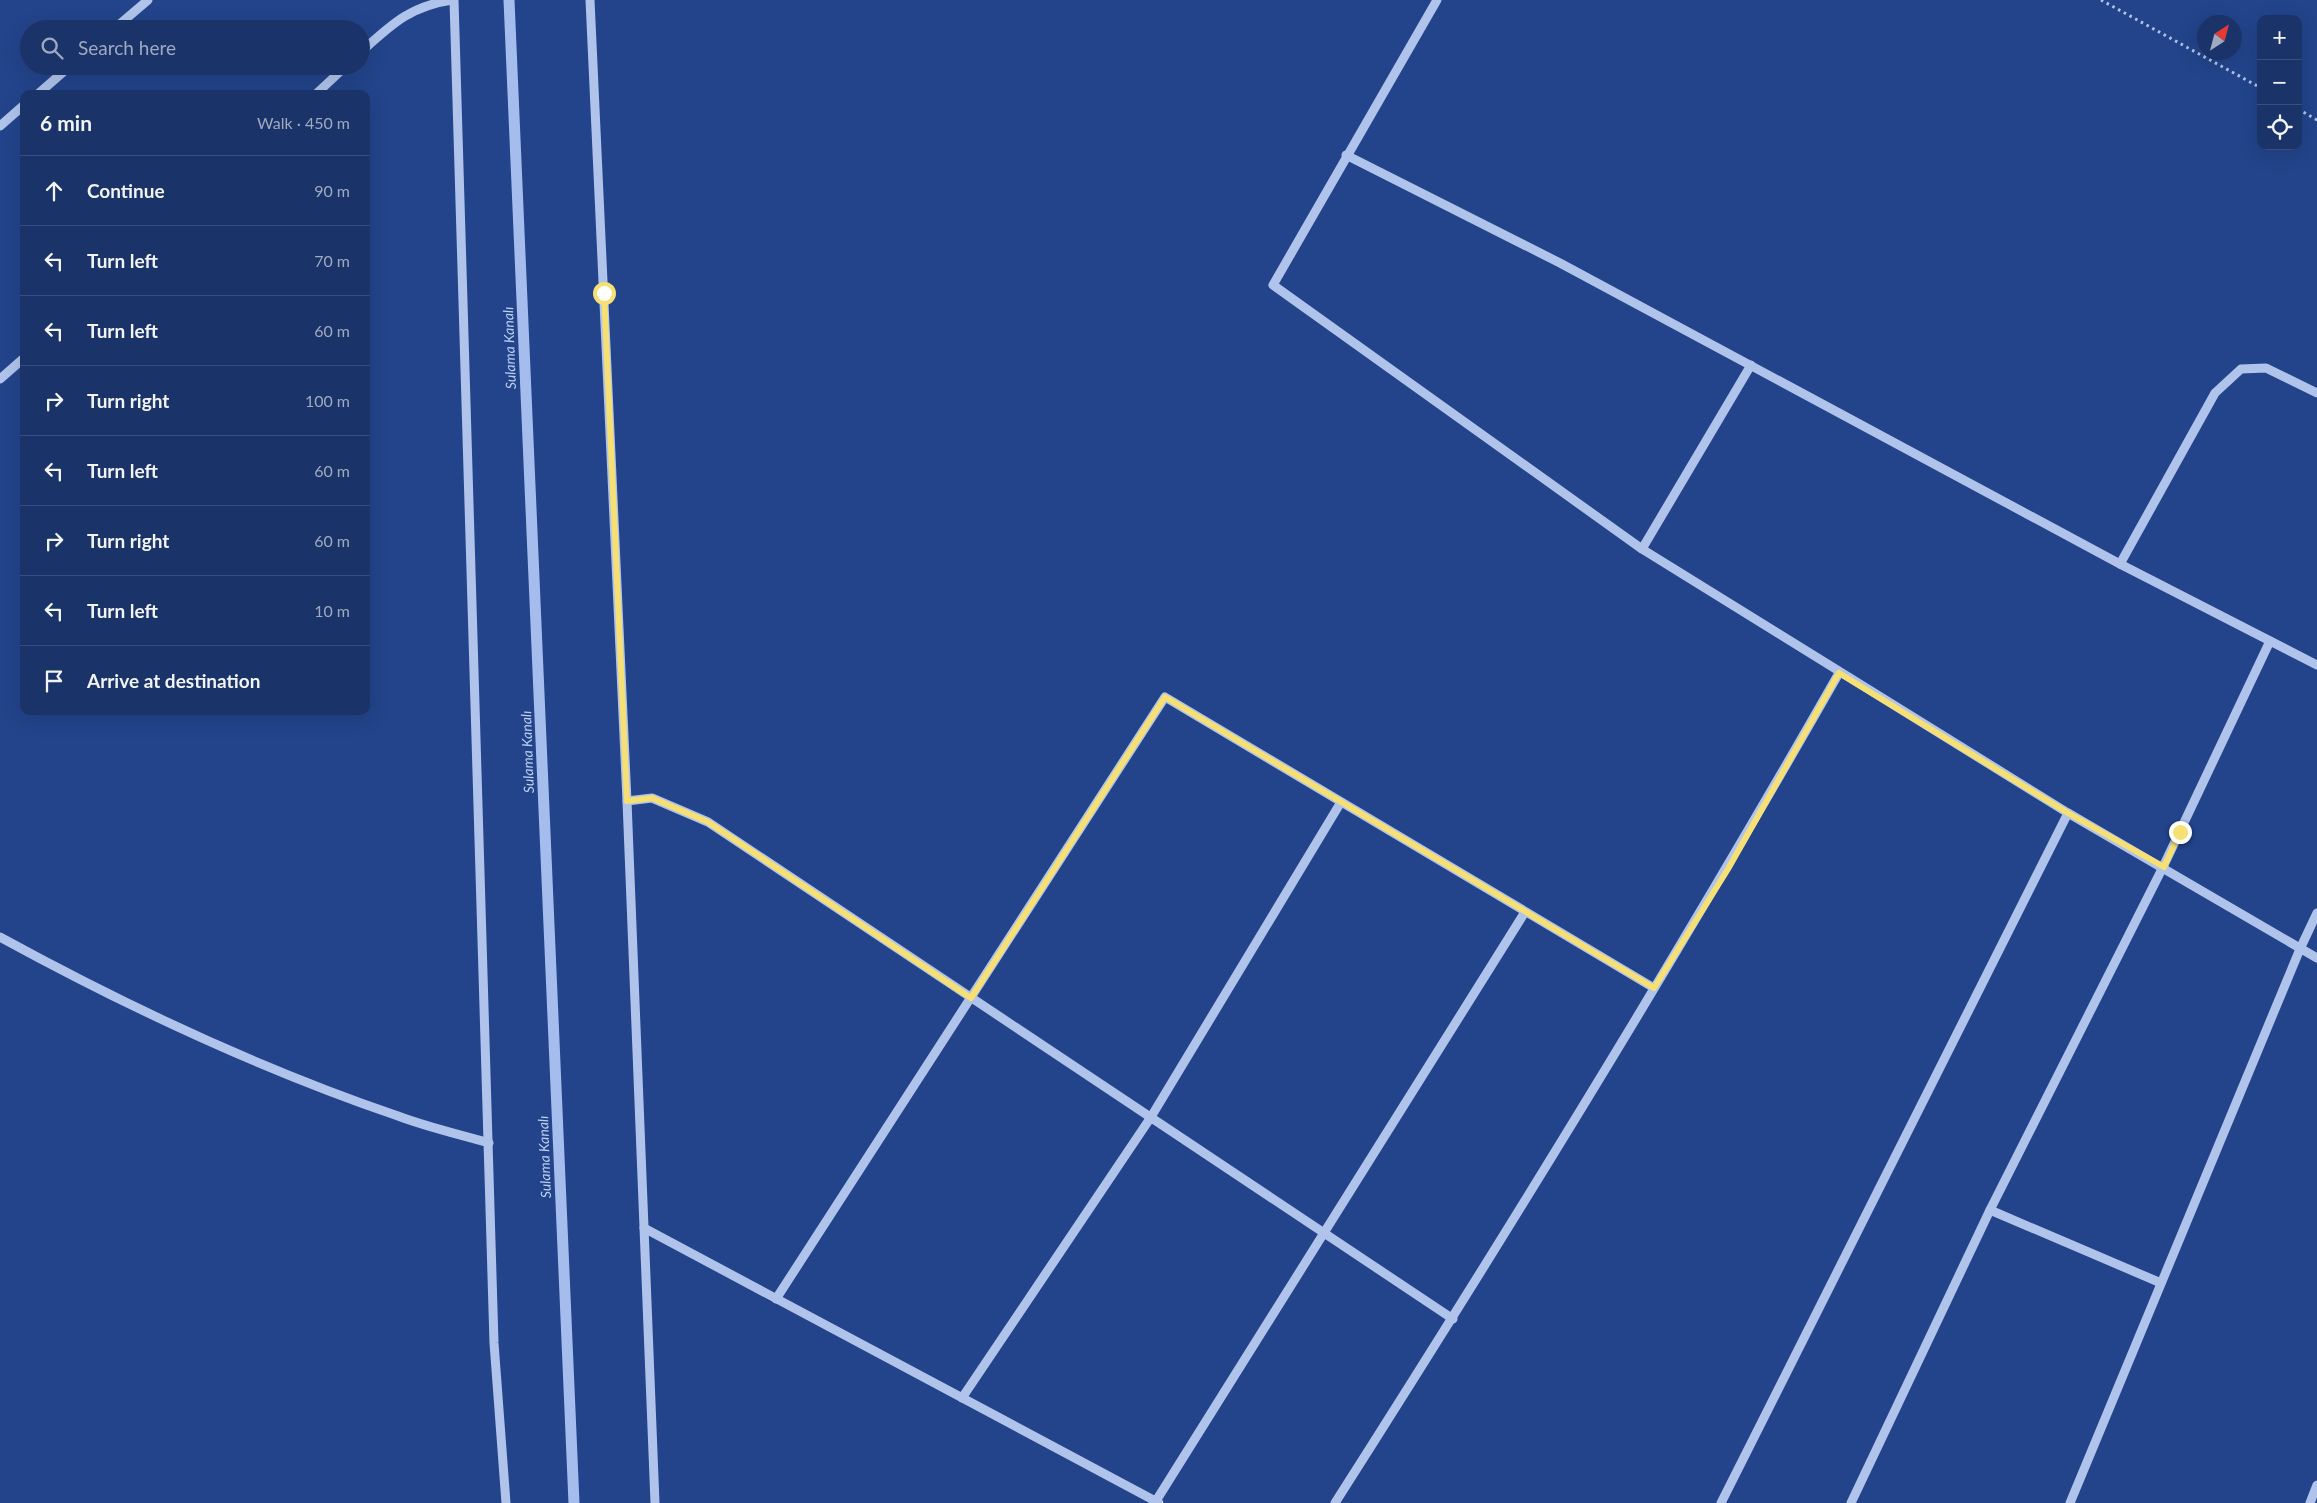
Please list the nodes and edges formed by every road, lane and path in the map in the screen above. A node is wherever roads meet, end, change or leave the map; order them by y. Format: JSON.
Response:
{"nodes":[{"id":1,"x":148,"y":0,"type":"edge"},
{"id":2,"x":453,"y":0,"type":"edge"},
{"id":3,"x":590,"y":0,"type":"edge"},
{"id":4,"x":1437,"y":0,"type":"edge"},
{"id":5,"x":2101,"y":0,"type":"edge"},
{"id":6,"x":125,"y":20,"type":"edge"},
{"id":7,"x":370,"y":44,"type":"edge"},
{"id":8,"x":60,"y":75,"type":"edge"},
{"id":9,"x":336,"y":75,"type":"edge"},
{"id":10,"x":2257,"y":86,"type":"edge"},
{"id":11,"x":43,"y":90,"type":"edge"},
{"id":12,"x":320,"y":90,"type":"edge"},
{"id":13,"x":20,"y":109,"type":"edge"},
{"id":14,"x":2302,"y":111,"type":"edge"},
{"id":15,"x":2317,"y":120,"type":"edge"},
{"id":16,"x":0,"y":126,"type":"edge"},
{"id":17,"x":1346,"y":155,"type":"junction"},
{"id":18,"x":20,"y":362,"type":"edge"},
{"id":19,"x":1751,"y":365,"type":"junction"},
{"id":20,"x":0,"y":379,"type":"edge"},
{"id":21,"x":2317,"y":393,"type":"edge"},
{"id":22,"x":1642,"y":549,"type":"junction"},
{"id":23,"x":2120,"y":564,"type":"junction"},
{"id":24,"x":2270,"y":641,"type":"junction"},
{"id":25,"x":2317,"y":665,"type":"edge"},
{"id":26,"x":1839,"y":673,"type":"junction"},
{"id":27,"x":627,"y":801,"type":"junction"},
{"id":28,"x":1341,"y":802,"type":"junction"},
{"id":29,"x":2068,"y":813,"type":"junction"},
{"id":30,"x":2164,"y":867,"type":"junction"},
{"id":31,"x":1525,"y":912,"type":"junction"},
{"id":32,"x":2317,"y":913,"type":"edge"},
{"id":33,"x":0,"y":937,"type":"edge"},
{"id":34,"x":2300,"y":949,"type":"junction"},
{"id":35,"x":2317,"y":958,"type":"edge"},
{"id":36,"x":1654,"y":988,"type":"junction"},
{"id":37,"x":971,"y":998,"type":"junction"},
{"id":38,"x":1151,"y":1117,"type":"junction"},
{"id":39,"x":489,"y":1143,"type":"junction"},
{"id":40,"x":1990,"y":1210,"type":"junction"},
{"id":41,"x":644,"y":1228,"type":"junction"},
{"id":42,"x":1323,"y":1233,"type":"junction"},
{"id":43,"x":2161,"y":1283,"type":"junction"},
{"id":44,"x":776,"y":1299,"type":"junction"},
{"id":45,"x":1453,"y":1319,"type":"junction"},
{"id":46,"x":962,"y":1398,"type":"junction"},
{"id":47,"x":2317,"y":1485,"type":"edge"},
{"id":48,"x":1158,"y":1502,"type":"edge"},
{"id":49,"x":506,"y":1503,"type":"edge"},
{"id":50,"x":655,"y":1503,"type":"edge"},
{"id":51,"x":1335,"y":1503,"type":"edge"},
{"id":52,"x":1721,"y":1503,"type":"edge"},
{"id":53,"x":1850,"y":1503,"type":"edge"},
{"id":54,"x":2070,"y":1503,"type":"edge"},
{"id":55,"x":2310,"y":1503,"type":"edge"}],
"edges":[{"from":1,"to":6,"type":"street"},
{"from":2,"to":7,"type":"street"},
{"from":2,"to":39,"type":"street"},
{"from":3,"to":27,"type":"street"},
{"from":4,"to":17,"type":"street"},
{"from":5,"to":10,"type":"path"},
{"from":8,"to":11,"type":"street"},
{"from":9,"to":12,"type":"street"},
{"from":13,"to":16,"type":"street"},
{"from":14,"to":15,"type":"path"},
{"from":17,"to":19,"type":"street"},
{"from":17,"to":22,"type":"street"},
{"from":18,"to":20,"type":"street"},
{"from":19,"to":22,"type":"street"},
{"from":19,"to":23,"type":"street"},
{"from":21,"to":23,"type":"street"},
{"from":22,"to":26,"type":"street"},
{"from":23,"to":24,"type":"street"},
{"from":24,"to":25,"type":"street"},
{"from":24,"to":30,"type":"street"},
{"from":26,"to":29,"type":"street"},
{"from":26,"to":36,"type":"street"},
{"from":27,"to":37,"type":"street"},
{"from":27,"to":41,"type":"street"},
{"from":28,"to":31,"type":"street"},
{"from":28,"to":37,"type":"street"},
{"from":28,"to":38,"type":"street"},
{"from":29,"to":30,"type":"street"},
{"from":29,"to":52,"type":"street"},
{"from":30,"to":34,"type":"street"},
{"from":30,"to":40,"type":"street"},
{"from":31,"to":36,"type":"street"},
{"from":31,"to":42,"type":"street"},
{"from":32,"to":34,"type":"street"},
{"from":33,"to":39,"type":"street"},
{"from":34,"to":35,"type":"street"},
{"from":34,"to":43,"type":"street"},
{"from":36,"to":45,"type":"street"},
{"from":37,"to":38,"type":"street"},
{"from":37,"to":44,"type":"street"},
{"from":38,"to":42,"type":"street"},
{"from":38,"to":46,"type":"street"},
{"from":39,"to":49,"type":"street"},
{"from":40,"to":43,"type":"street"},
{"from":40,"to":53,"type":"street"},
{"from":41,"to":44,"type":"street"},
{"from":41,"to":50,"type":"street"},
{"from":42,"to":45,"type":"street"},
{"from":42,"to":48,"type":"street"},
{"from":43,"to":54,"type":"street"},
{"from":44,"to":46,"type":"street"},
{"from":45,"to":51,"type":"street"},
{"from":46,"to":48,"type":"street"},
{"from":47,"to":55,"type":"street"}]}
